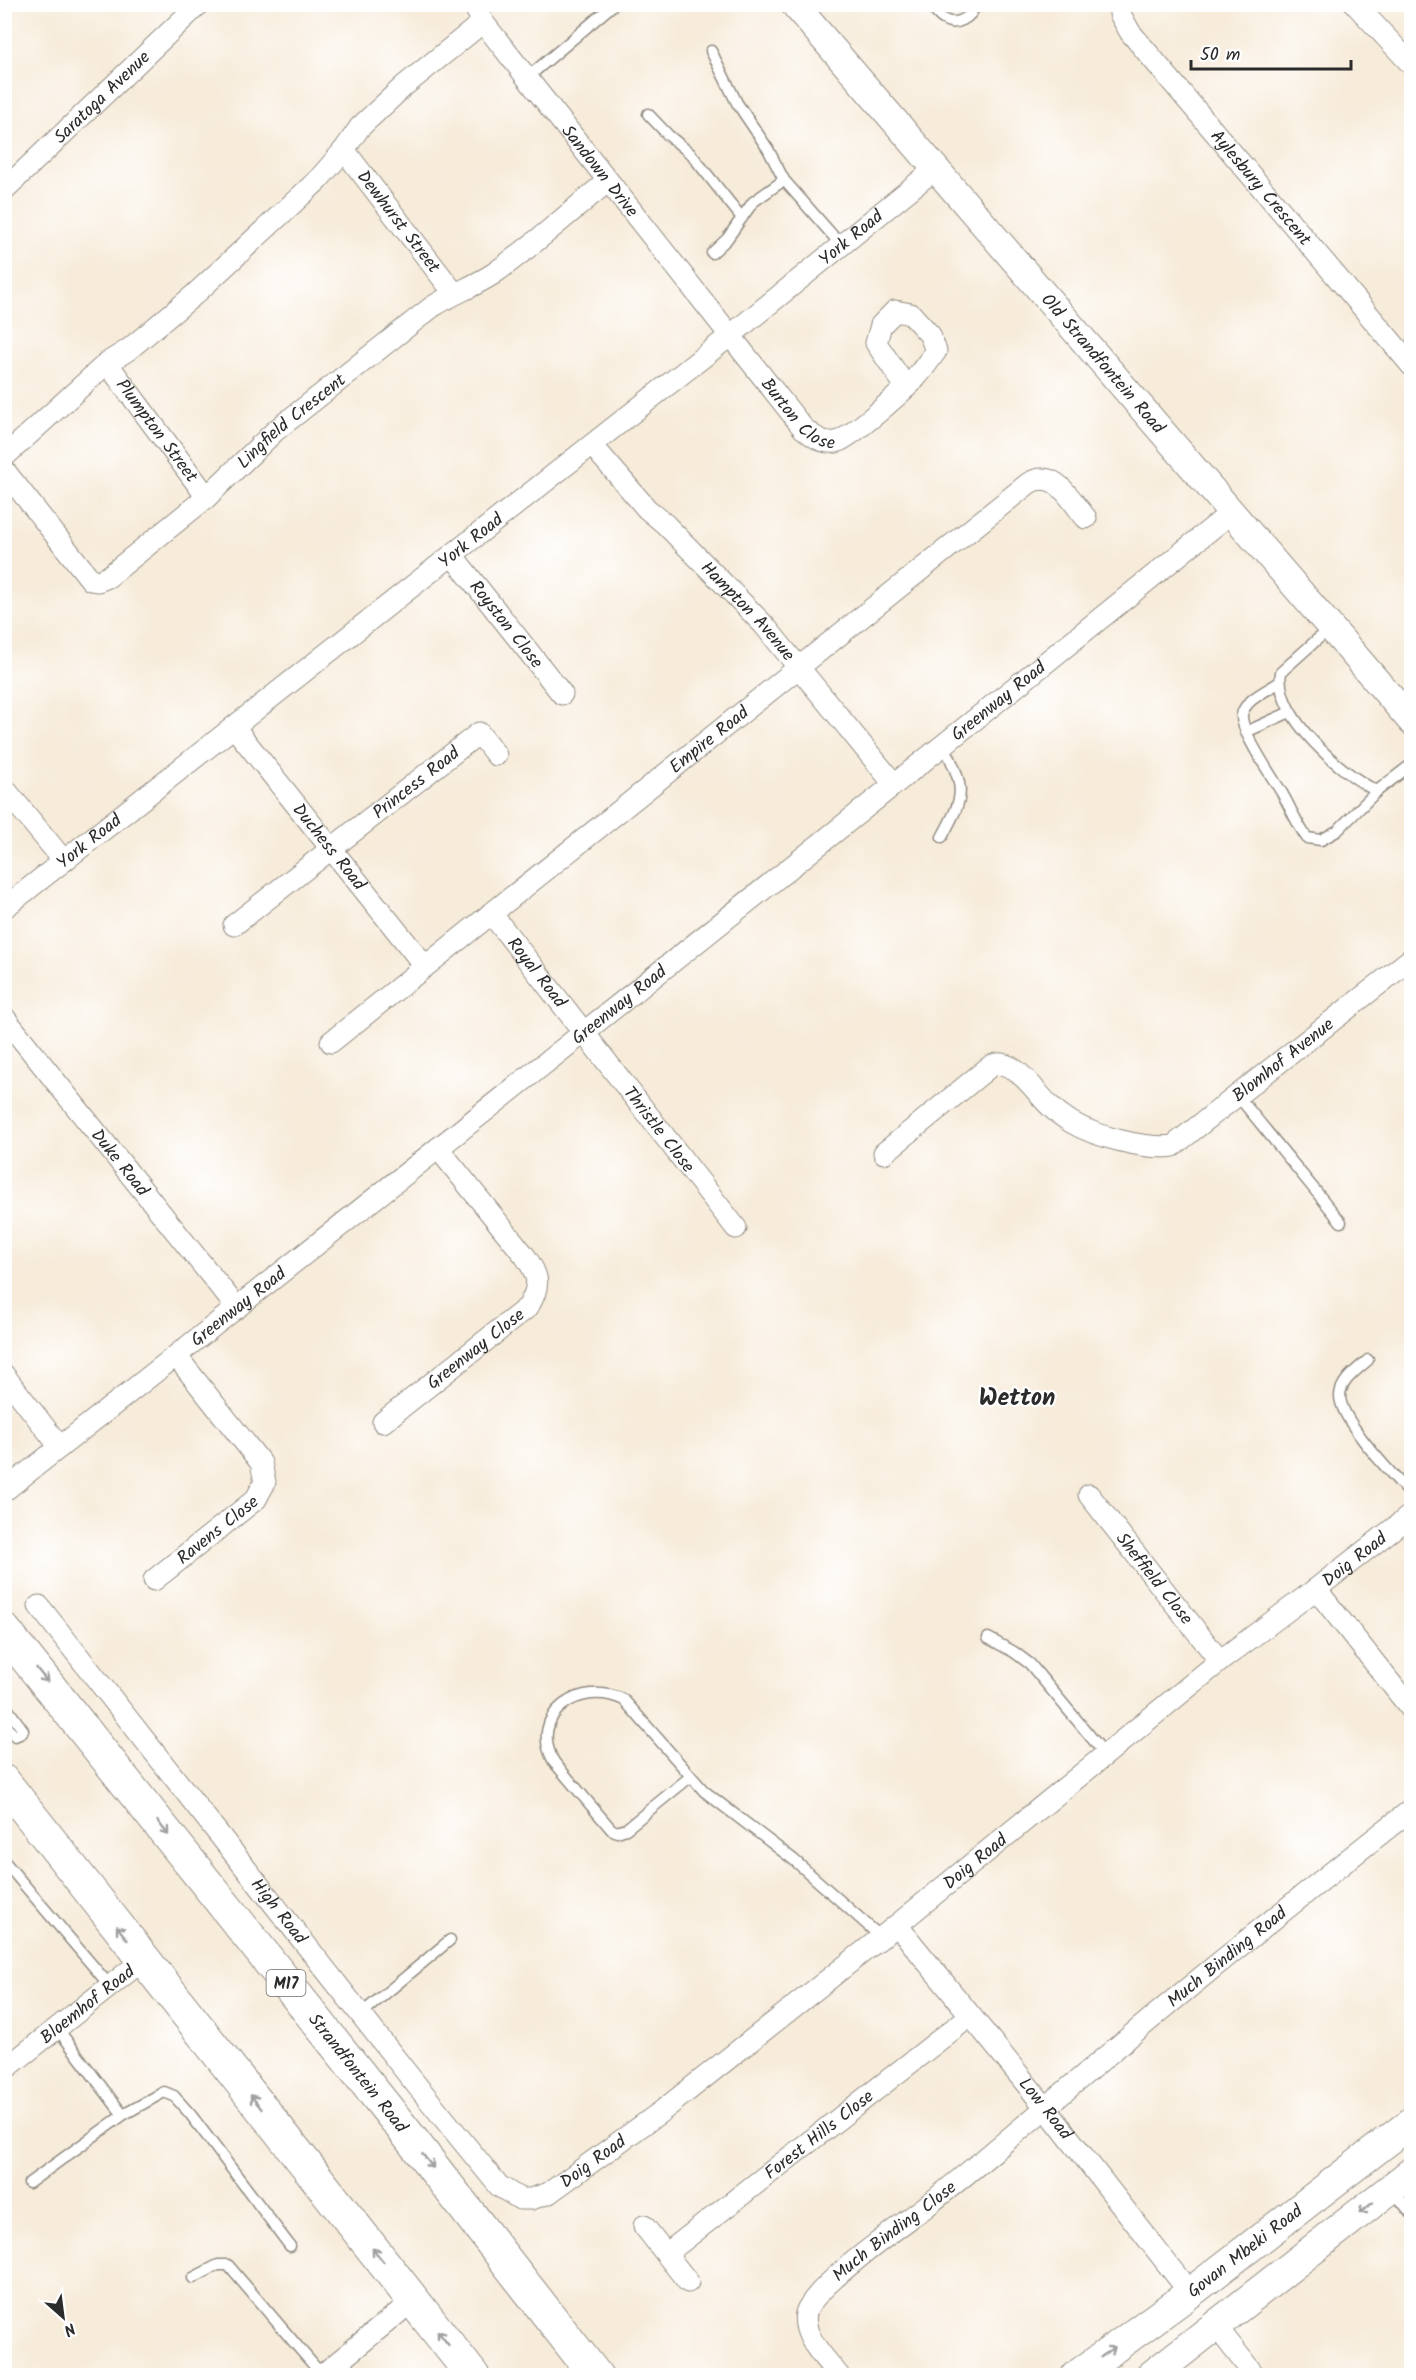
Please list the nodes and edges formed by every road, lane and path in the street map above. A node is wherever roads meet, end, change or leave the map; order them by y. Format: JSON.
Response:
{"nodes":[{"id":1,"x":199,"y":4,"type":"edge"},
{"id":2,"x":615,"y":4,"type":"edge"},
{"id":3,"x":794,"y":4,"type":"edge"},
{"id":4,"x":929,"y":4,"type":"edge"},
{"id":5,"x":976,"y":4,"type":"edge"},
{"id":6,"x":1120,"y":4,"type":"edge"},
{"id":7,"x":1356,"y":4,"type":"edge"},
{"id":8,"x":478,"y":13,"type":"edge"},
{"id":9,"x":711,"y":51,"type":"dead end"},
{"id":10,"x":1412,"y":65,"type":"edge"},
{"id":11,"x":528,"y":77,"type":"junction"},
{"id":12,"x":648,"y":114,"type":"dead end"},
{"id":13,"x":344,"y":150,"type":"junction"},
{"id":14,"x":935,"y":170,"type":"junction"},
{"id":15,"x":784,"y":180,"type":"junction"},
{"id":16,"x":608,"y":181,"type":"junction"},
{"id":17,"x":4,"y":190,"type":"edge"},
{"id":18,"x":742,"y":218,"type":"junction"},
{"id":19,"x":842,"y":246,"type":"junction"},
{"id":20,"x":712,"y":253,"type":"dead end"},
{"id":21,"x":454,"y":293,"type":"junction"},
{"id":22,"x":731,"y":335,"type":"junction"},
{"id":23,"x":107,"y":363,"type":"junction"},
{"id":24,"x":1412,"y":366,"type":"edge"},
{"id":25,"x":906,"y":387,"type":"dead end"},
{"id":26,"x":592,"y":445,"type":"junction"},
{"id":27,"x":4,"y":457,"type":"edge"},
{"id":28,"x":4,"y":470,"type":"edge"},
{"id":29,"x":207,"y":497,"type":"junction"},
{"id":30,"x":1232,"y":512,"type":"junction"},
{"id":31,"x":1086,"y":518,"type":"dead end"},
{"id":32,"x":452,"y":555,"type":"junction"},
{"id":33,"x":1330,"y":628,"type":"junction"},
{"id":34,"x":798,"y":667,"type":"junction"},
{"id":35,"x":1280,"y":682,"type":"junction"},
{"id":36,"x":562,"y":694,"type":"dead end"},
{"id":37,"x":1290,"y":712,"type":"junction"},
{"id":38,"x":1412,"y":722,"type":"edge"},
{"id":39,"x":234,"y":727,"type":"junction"},
{"id":40,"x":1246,"y":732,"type":"junction"},
{"id":41,"x":944,"y":745,"type":"junction"},
{"id":42,"x":496,"y":755,"type":"dead end"},
{"id":43,"x":1412,"y":764,"type":"edge"},
{"id":44,"x":894,"y":784,"type":"junction"},
{"id":45,"x":4,"y":788,"type":"edge"},
{"id":46,"x":1377,"y":791,"type":"junction"},
{"id":47,"x":942,"y":837,"type":"dead end"},
{"id":48,"x":330,"y":849,"type":"junction"},
{"id":49,"x":64,"y":861,"type":"junction"},
{"id":50,"x":4,"y":908,"type":"edge"},
{"id":51,"x":491,"y":913,"type":"junction"},
{"id":52,"x":234,"y":925,"type":"dead end"},
{"id":53,"x":1412,"y":958,"type":"edge"},
{"id":54,"x":424,"y":965,"type":"junction"},
{"id":55,"x":4,"y":1017,"type":"edge"},
{"id":56,"x":585,"y":1031,"type":"junction"},
{"id":57,"x":331,"y":1042,"type":"dead end"},
{"id":58,"x":1238,"y":1096,"type":"junction"},
{"id":59,"x":438,"y":1148,"type":"junction"},
{"id":60,"x":884,"y":1153,"type":"dead end"},
{"id":61,"x":1341,"y":1222,"type":"dead end"},
{"id":62,"x":736,"y":1228,"type":"dead end"},
{"id":63,"x":237,"y":1308,"type":"junction"},
{"id":64,"x":177,"y":1357,"type":"junction"},
{"id":65,"x":1368,"y":1360,"type":"dead end"},
{"id":66,"x":4,"y":1375,"type":"edge"},
{"id":67,"x":383,"y":1422,"type":"dead end"},
{"id":68,"x":60,"y":1447,"type":"junction"},
{"id":69,"x":4,"y":1491,"type":"edge"},
{"id":70,"x":1089,"y":1495,"type":"dead end"},
{"id":71,"x":1412,"y":1496,"type":"edge"},
{"id":72,"x":1412,"y":1514,"type":"edge"},
{"id":73,"x":154,"y":1580,"type":"dead end"},
{"id":74,"x":1316,"y":1590,"type":"junction"},
{"id":75,"x":39,"y":1606,"type":"dead end"},
{"id":76,"x":4,"y":1630,"type":"edge"},
{"id":77,"x":988,"y":1638,"type":"dead end"},
{"id":78,"x":1220,"y":1661,"type":"junction"},
{"id":79,"x":4,"y":1704,"type":"edge"},
{"id":80,"x":1412,"y":1710,"type":"edge"},
{"id":81,"x":4,"y":1725,"type":"edge"},
{"id":82,"x":1105,"y":1754,"type":"junction"},
{"id":83,"x":690,"y":1777,"type":"junction"},
{"id":84,"x":4,"y":1782,"type":"edge"},
{"id":85,"x":1412,"y":1809,"type":"edge"},
{"id":86,"x":4,"y":1862,"type":"edge"},
{"id":87,"x":889,"y":1931,"type":"junction"},
{"id":88,"x":450,"y":1940,"type":"dead end"},
{"id":89,"x":144,"y":1960,"type":"junction"},
{"id":90,"x":111,"y":1986,"type":"junction"},
{"id":91,"x":361,"y":2014,"type":"junction"},
{"id":92,"x":970,"y":2016,"type":"junction"},
{"id":93,"x":57,"y":2028,"type":"junction"},
{"id":94,"x":4,"y":2070,"type":"edge"},
{"id":95,"x":1045,"y":2107,"type":"junction"},
{"id":96,"x":123,"y":2115,"type":"junction"},
{"id":97,"x":1412,"y":2122,"type":"edge"},
{"id":98,"x":1401,"y":2180,"type":"edge"},
{"id":99,"x":29,"y":2183,"type":"dead end"},
{"id":100,"x":531,"y":2199,"type":"joint"},
{"id":101,"x":1412,"y":2214,"type":"edge"},
{"id":102,"x":644,"y":2226,"type":"dead end"},
{"id":103,"x":290,"y":2246,"type":"dead end"},
{"id":104,"x":666,"y":2254,"type":"junction"},
{"id":105,"x":193,"y":2278,"type":"dead end"},
{"id":106,"x":688,"y":2282,"type":"dead end"},
{"id":107,"x":1190,"y":2293,"type":"junction"},
{"id":108,"x":399,"y":2312,"type":"dead end"},
{"id":109,"x":1216,"y":2326,"type":"junction"},
{"id":110,"x":321,"y":2375,"type":"edge"},
{"id":111,"x":473,"y":2376,"type":"edge"},
{"id":112,"x":596,"y":2376,"type":"edge"},
{"id":113,"x":839,"y":2376,"type":"edge"},
{"id":114,"x":1076,"y":2376,"type":"edge"},
{"id":115,"x":1151,"y":2376,"type":"edge"},
{"id":116,"x":1255,"y":2376,"type":"edge"}],
"edges":[{"from":1,"to":17,"type":"street","name":"Saratoga Avenue"},
{"from":2,"to":11,"type":"lane"},
{"from":3,"to":14,"type":"street","name":"Old Strandfontein Road"},
{"from":4,"to":5,"type":"lane"},
{"from":6,"to":24,"type":"street","name":"Aylesbury Crescent"},
{"from":7,"to":10,"type":"street"},
{"from":8,"to":11,"type":"street","name":"Sandown Drive"},
{"from":8,"to":13,"type":"street"},
{"from":9,"to":15,"type":"lane"},
{"from":11,"to":16,"type":"street","name":"Sandown Drive"},
{"from":12,"to":18,"type":"lane"},
{"from":13,"to":21,"type":"street","name":"Dewhurst Street"},
{"from":13,"to":23,"type":"street"},
{"from":14,"to":19,"type":"street","name":"York Road"},
{"from":14,"to":30,"type":"street","name":"Old Strandfontein Road"},
{"from":15,"to":18,"type":"lane"},
{"from":15,"to":19,"type":"lane"},
{"from":16,"to":21,"type":"street","name":"Lingfield Crescent"},
{"from":16,"to":22,"type":"street","name":"Sandown Drive"},
{"from":18,"to":20,"type":"lane"},
{"from":19,"to":22,"type":"street","name":"York Road"},
{"from":21,"to":29,"type":"street","name":"Lingfield Crescent"},
{"from":22,"to":25,"type":"street","name":"Burton Close"},
{"from":22,"to":26,"type":"street","name":"York Road"},
{"from":23,"to":27,"type":"street"},
{"from":23,"to":29,"type":"street","name":"Plumpton Street"},
{"from":26,"to":32,"type":"street","name":"York Road"},
{"from":26,"to":34,"type":"street","name":"Hampton Avenue"},
{"from":28,"to":29,"type":"street","name":"Lingfield Crescent"},
{"from":30,"to":33,"type":"street","name":"Old Strandfontein Road"},
{"from":30,"to":41,"type":"street","name":"Greenway Road"},
{"from":31,"to":34,"type":"street","name":"Empire Road"},
{"from":32,"to":36,"type":"street","name":"Royston Close"},
{"from":32,"to":39,"type":"street","name":"York Road"},
{"from":33,"to":35,"type":"lane"},
{"from":33,"to":38,"type":"street","name":"Old Strandfontein Road"},
{"from":34,"to":44,"type":"street","name":"Hampton Avenue"},
{"from":34,"to":51,"type":"street","name":"Empire Road"},
{"from":35,"to":37,"type":"lane"},
{"from":35,"to":40,"type":"lane"},
{"from":37,"to":40,"type":"lane"},
{"from":37,"to":46,"type":"lane"},
{"from":39,"to":48,"type":"street","name":"Duchess Road"},
{"from":39,"to":49,"type":"street","name":"York Road"},
{"from":40,"to":46,"type":"lane"},
{"from":41,"to":44,"type":"street","name":"Greenway Road"},
{"from":41,"to":47,"type":"lane"},
{"from":42,"to":48,"type":"street","name":"Princess Road"},
{"from":43,"to":46,"type":"lane"},
{"from":44,"to":56,"type":"street","name":"Greenway Road"},
{"from":45,"to":49,"type":"street"},
{"from":48,"to":52,"type":"street"},
{"from":48,"to":54,"type":"street","name":"Duchess Road"},
{"from":49,"to":50,"type":"street","name":"York Road"},
{"from":51,"to":54,"type":"street","name":"Empire Road"},
{"from":51,"to":56,"type":"street","name":"Royal Road"},
{"from":53,"to":58,"type":"street","name":"Blomhof Avenue"},
{"from":54,"to":57,"type":"street","name":"Empire Road"},
{"from":55,"to":63,"type":"street","name":"Duke Road"},
{"from":56,"to":59,"type":"street","name":"Greenway Road"},
{"from":56,"to":62,"type":"street","name":"Thristle Close"},
{"from":58,"to":60,"type":"street","name":"Blomhof Avenue"},
{"from":58,"to":61,"type":"lane"},
{"from":59,"to":63,"type":"street","name":"Greenway Road"},
{"from":59,"to":67,"type":"street","name":"Greenway Close"},
{"from":63,"to":64,"type":"street","name":"Greenway Road"},
{"from":64,"to":68,"type":"street","name":"Greenway Road"},
{"from":64,"to":73,"type":"street","name":"Ravens Close"},
{"from":65,"to":71,"type":"lane"},
{"from":66,"to":68,"type":"street"},
{"from":68,"to":69,"type":"street","name":"Greenway Road"},
{"from":70,"to":78,"type":"street","name":"Sheffield Close"},
{"from":72,"to":74,"type":"street","name":"Doig Road"},
{"from":74,"to":78,"type":"street","name":"Doig Road"},
{"from":74,"to":80,"type":"street"},
{"from":75,"to":91,"type":"street","name":"High Road"},
{"from":76,"to":112,"type":"main road","name":"Strandfontein Road","number":"M17","one_way":true},
{"from":77,"to":82,"type":"lane"},
{"from":78,"to":82,"type":"street","name":"Doig Road"},
{"from":79,"to":81,"type":"lane"},
{"from":82,"to":87,"type":"street","name":"Doig Road"},
{"from":83,"to":83,"type":"lane"},
{"from":83,"to":87,"type":"lane"},
{"from":89,"to":84,"type":"main road","one_way":true},
{"from":85,"to":95,"type":"street","name":"Much Binding Road"},
{"from":86,"to":90,"type":"lane"},
{"from":87,"to":92,"type":"street","name":"Low Road"},
{"from":87,"to":100,"type":"street","name":"Doig Road"},
{"from":88,"to":91,"type":"lane"},
{"from":89,"to":90,"type":"street","name":"Bloemhof Road"},
{"from":111,"to":89,"type":"main road","one_way":true},
{"from":90,"to":93,"type":"street","name":"Bloemhof Road"},
{"from":91,"to":100,"type":"street","name":"High Road"},
{"from":92,"to":95,"type":"street","name":"Low Road"},
{"from":92,"to":104,"type":"street","name":"Forest Hills Close"},
{"from":93,"to":94,"type":"street","name":"Bloemhof Road"},
{"from":93,"to":96,"type":"lane"},
{"from":95,"to":107,"type":"street","name":"Low Road"},
{"from":95,"to":113,"type":"street","name":"Much Binding Close"},
{"from":96,"to":99,"type":"lane"},
{"from":96,"to":103,"type":"lane"},
{"from":97,"to":107,"type":"main road","name":"Govan Mbeki Road"},
{"from":98,"to":101,"type":"lane"},
{"from":98,"to":109,"type":"main road","one_way":true},
{"from":102,"to":104,"type":"street"},
{"from":104,"to":106,"type":"street"},
{"from":105,"to":110,"type":"lane"},
{"from":114,"to":107,"type":"main road","name":"Govan Mbeki Road","one_way":true},
{"from":108,"to":110,"type":"street"},
{"from":109,"to":115,"type":"main road"},
{"from":109,"to":116,"type":"street"}]}
